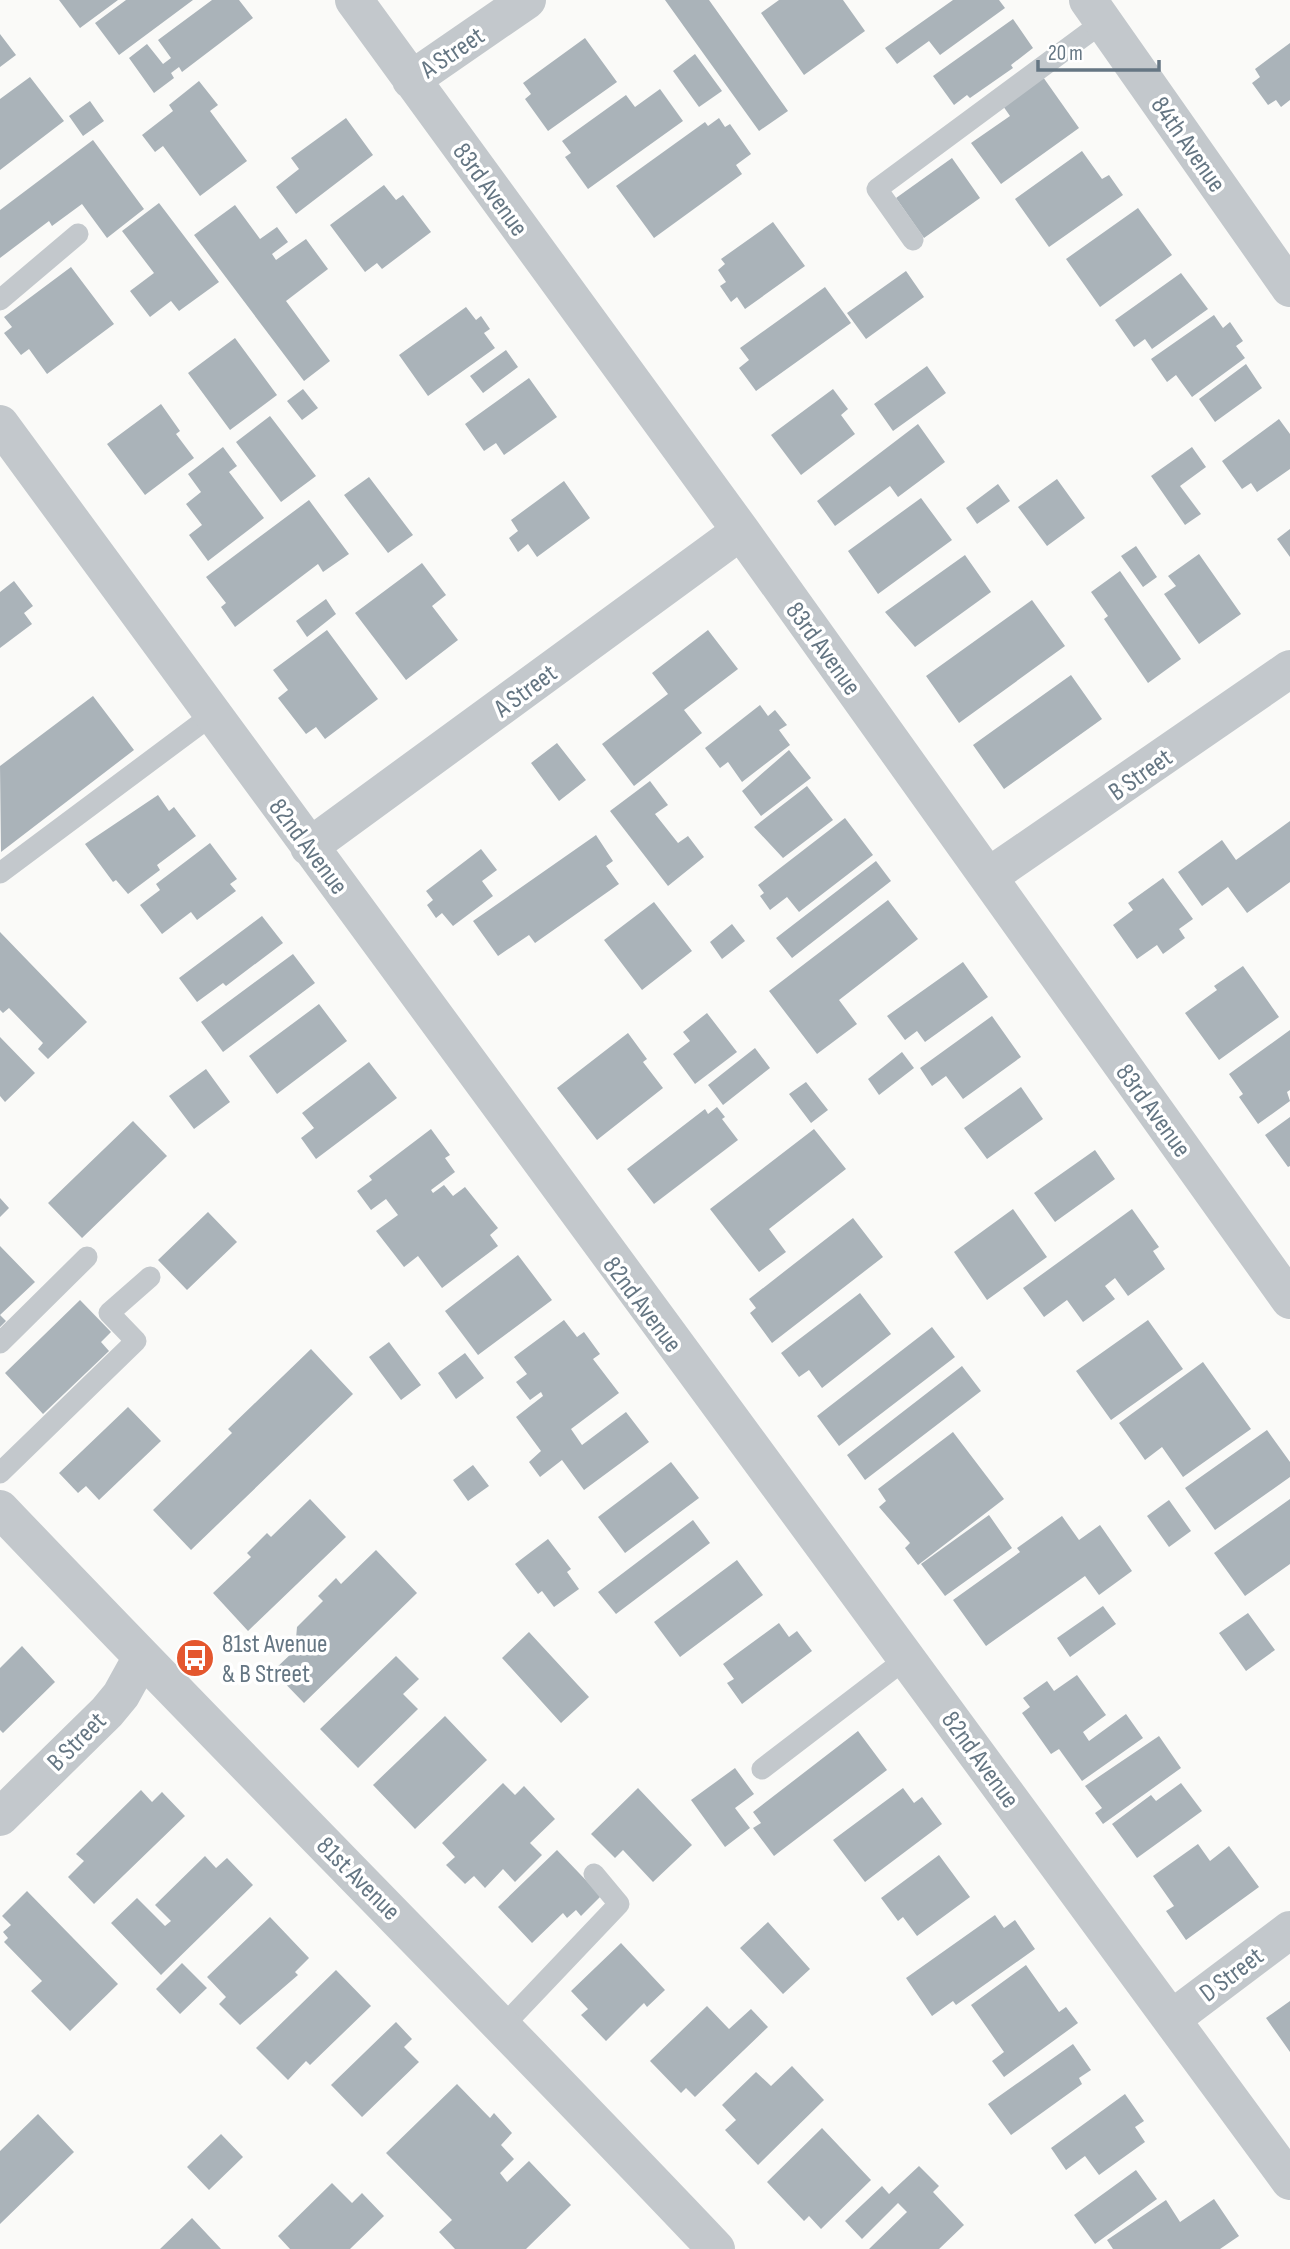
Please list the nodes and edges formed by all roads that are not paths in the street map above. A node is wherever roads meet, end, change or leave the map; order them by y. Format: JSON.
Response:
{"nodes":[{"id":1,"x":354,"y":0,"type":"edge"},
{"id":2,"x":527,"y":0,"type":"edge"},
{"id":3,"x":1096,"y":11,"type":"edge"},
{"id":4,"x":411,"y":80,"type":"junction"},
{"id":5,"x":78,"y":234,"type":"dead end"},
{"id":6,"x":913,"y":240,"type":"dead end"},
{"id":7,"x":1290,"y":288,"type":"edge"},
{"id":8,"x":0,"y":300,"type":"edge"},
{"id":9,"x":0,"y":424,"type":"edge"},
{"id":10,"x":741,"y":531,"type":"junction"},
{"id":11,"x":1290,"y":669,"type":"edge"},
{"id":12,"x":212,"y":715,"type":"junction"},
{"id":13,"x":309,"y":847,"type":"junction"},
{"id":14,"x":0,"y":873,"type":"edge"},
{"id":15,"x":988,"y":877,"type":"junction"},
{"id":16,"x":87,"y":1257,"type":"dead end"},
{"id":17,"x":150,"y":1278,"type":"dead end"},
{"id":18,"x":1290,"y":1300,"type":"edge"},
{"id":19,"x":0,"y":1343,"type":"edge"},
{"id":20,"x":0,"y":1473,"type":"edge"},
{"id":21,"x":0,"y":1509,"type":"edge"},
{"id":22,"x":142,"y":1657,"type":"junction"},
{"id":23,"x":907,"y":1658,"type":"junction"},
{"id":24,"x":762,"y":1769,"type":"dead end"},
{"id":25,"x":0,"y":1817,"type":"edge"},
{"id":26,"x":594,"y":1874,"type":"dead end"},
{"id":27,"x":1290,"y":1930,"type":"edge"},
{"id":28,"x":1173,"y":2018,"type":"junction"},
{"id":29,"x":504,"y":2025,"type":"junction"},
{"id":30,"x":1290,"y":2181,"type":"edge"},
{"id":31,"x":716,"y":2249,"type":"edge"}],
"edges":[{"from":1,"to":4,"type":"street","name":"83rd Avenue"},
{"from":2,"to":4,"type":"street","name":"A Street"},
{"from":3,"to":6,"type":"lane"},
{"from":3,"to":7,"type":"street","name":"84th Avenue"},
{"from":4,"to":10,"type":"street","name":"83rd Avenue"},
{"from":5,"to":8,"type":"lane"},
{"from":9,"to":12,"type":"street","name":"82nd Avenue"},
{"from":10,"to":13,"type":"street","name":"A Street"},
{"from":10,"to":15,"type":"street","name":"83rd Avenue"},
{"from":11,"to":15,"type":"street","name":"B Street"},
{"from":12,"to":13,"type":"street","name":"82nd Avenue"},
{"from":12,"to":14,"type":"lane"},
{"from":13,"to":23,"type":"street","name":"82nd Avenue"},
{"from":15,"to":18,"type":"street","name":"83rd Avenue"},
{"from":16,"to":19,"type":"lane"},
{"from":17,"to":20,"type":"lane"},
{"from":21,"to":22,"type":"street","name":"81st Avenue"},
{"from":22,"to":25,"type":"street","name":"B Street"},
{"from":22,"to":29,"type":"street","name":"81st Avenue"},
{"from":23,"to":24,"type":"lane"},
{"from":23,"to":28,"type":"street","name":"82nd Avenue"},
{"from":26,"to":29,"type":"lane"},
{"from":27,"to":28,"type":"street","name":"D Street"},
{"from":28,"to":30,"type":"street","name":"82nd Avenue"},
{"from":29,"to":31,"type":"street","name":"81st Avenue"}]}
